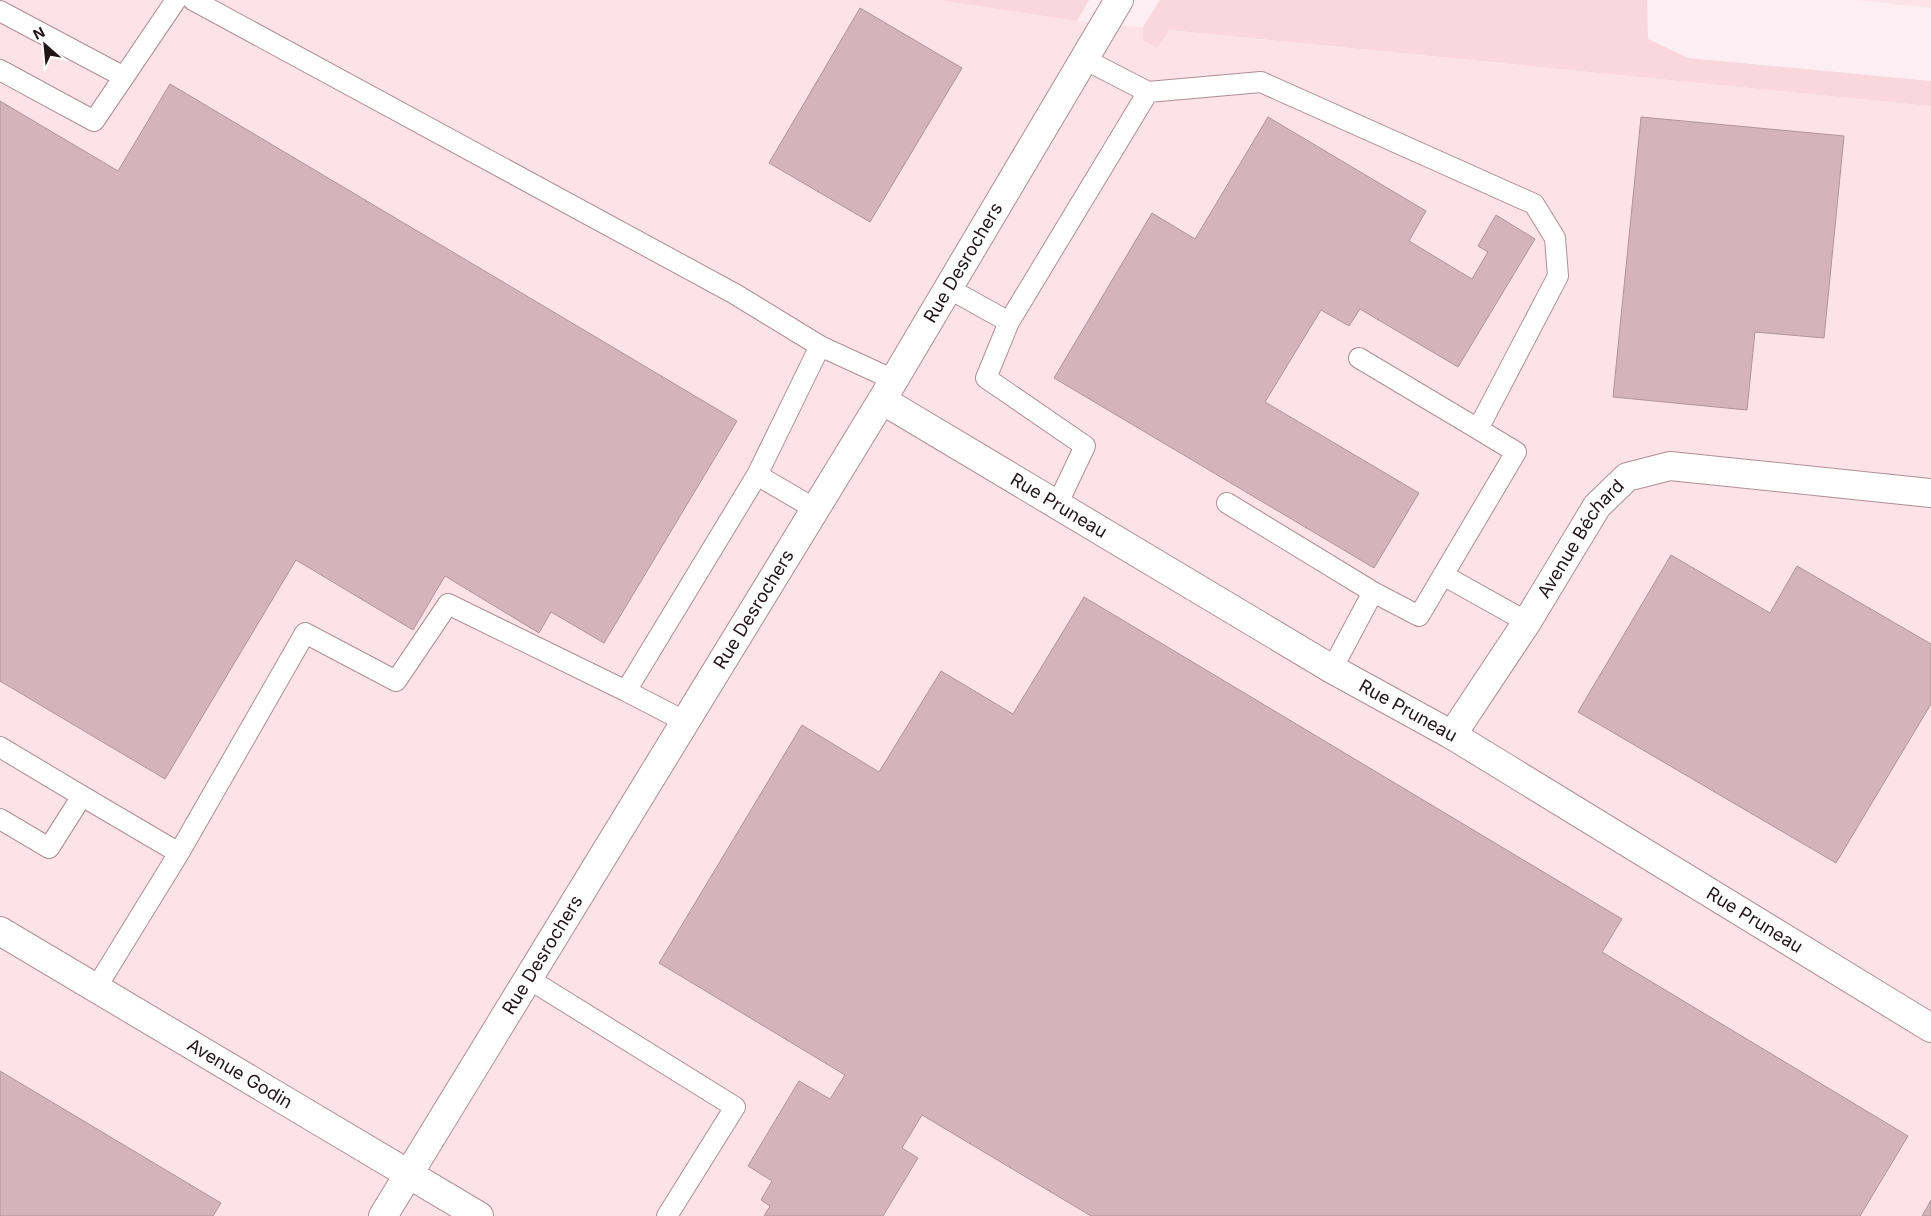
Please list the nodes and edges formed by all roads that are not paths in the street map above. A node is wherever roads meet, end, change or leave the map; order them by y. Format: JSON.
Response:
{"nodes":[{"id":1,"x":176,"y":0,"type":"edge"},
{"id":2,"x":193,"y":0,"type":"edge"},
{"id":3,"x":1119,"y":0,"type":"edge"},
{"id":4,"x":0,"y":11,"type":"edge"},
{"id":5,"x":1084,"y":59,"type":"junction"},
{"id":6,"x":0,"y":70,"type":"edge"},
{"id":7,"x":124,"y":77,"type":"junction"},
{"id":8,"x":1148,"y":92,"type":"junction"},
{"id":9,"x":948,"y":288,"type":"junction"},
{"id":10,"x":1009,"y":322,"type":"junction"},
{"id":11,"x":820,"y":346,"type":"junction"},
{"id":12,"x":1359,"y":358,"type":"dead end"},
{"id":13,"x":888,"y":390,"type":"junction"},
{"id":14,"x":1478,"y":429,"type":"junction"},
{"id":15,"x":757,"y":476,"type":"junction"},
{"id":16,"x":1931,"y":493,"type":"edge"},
{"id":17,"x":1227,"y":503,"type":"dead end"},
{"id":18,"x":1057,"y":505,"type":"junction"},
{"id":19,"x":815,"y":509,"type":"junction"},
{"id":20,"x":1443,"y":575,"type":"junction"},
{"id":21,"x":1373,"y":592,"type":"junction"},
{"id":22,"x":1527,"y":622,"type":"junction"},
{"id":23,"x":1332,"y":669,"type":"junction"},
{"id":24,"x":626,"y":691,"type":"junction"},
{"id":25,"x":686,"y":722,"type":"junction"},
{"id":26,"x":1452,"y":735,"type":"junction"},
{"id":27,"x":0,"y":746,"type":"edge"},
{"id":28,"x":82,"y":796,"type":"junction"},
{"id":29,"x":0,"y":819,"type":"edge"},
{"id":30,"x":179,"y":853,"type":"junction"},
{"id":31,"x":0,"y":931,"type":"edge"},
{"id":32,"x":528,"y":980,"type":"junction"},
{"id":33,"x":96,"y":988,"type":"junction"},
{"id":34,"x":1931,"y":1028,"type":"edge"},
{"id":35,"x":410,"y":1175,"type":"junction"},
{"id":36,"x":675,"y":1213,"type":"edge"},
{"id":37,"x":383,"y":1216,"type":"edge"},
{"id":38,"x":479,"y":1216,"type":"edge"}],
"edges":[{"from":1,"to":7,"type":"lane"},
{"from":2,"to":11,"type":"lane"},
{"from":3,"to":5,"type":"street","name":"Rue Desrochers"},
{"from":4,"to":7,"type":"lane"},
{"from":5,"to":8,"type":"lane"},
{"from":5,"to":9,"type":"street","name":"Rue Desrochers"},
{"from":6,"to":7,"type":"lane"},
{"from":8,"to":10,"type":"lane"},
{"from":8,"to":14,"type":"lane"},
{"from":9,"to":10,"type":"lane"},
{"from":9,"to":13,"type":"street","name":"Rue Desrochers"},
{"from":10,"to":18,"type":"lane"},
{"from":11,"to":13,"type":"lane"},
{"from":11,"to":15,"type":"lane"},
{"from":12,"to":14,"type":"lane"},
{"from":13,"to":18,"type":"street","name":"Rue Pruneau"},
{"from":13,"to":19,"type":"street","name":"Rue Desrochers"},
{"from":14,"to":20,"type":"lane"},
{"from":15,"to":19,"type":"lane"},
{"from":15,"to":24,"type":"lane"},
{"from":16,"to":22,"type":"street","name":"Avenue Béchard"},
{"from":17,"to":21,"type":"lane"},
{"from":18,"to":23,"type":"street","name":"Rue Pruneau"},
{"from":19,"to":25,"type":"street","name":"Rue Desrochers"},
{"from":20,"to":21,"type":"lane"},
{"from":20,"to":22,"type":"lane"},
{"from":21,"to":23,"type":"lane"},
{"from":22,"to":26,"type":"street","name":"Avenue Béchard"},
{"from":23,"to":26,"type":"street","name":"Rue Pruneau"},
{"from":24,"to":25,"type":"lane"},
{"from":24,"to":30,"type":"lane"},
{"from":25,"to":32,"type":"street","name":"Rue Desrochers"},
{"from":26,"to":34,"type":"street","name":"Rue Pruneau"},
{"from":27,"to":28,"type":"lane"},
{"from":28,"to":29,"type":"lane"},
{"from":28,"to":30,"type":"lane"},
{"from":30,"to":33,"type":"lane"},
{"from":31,"to":33,"type":"street","name":"Avenue Godin"},
{"from":32,"to":35,"type":"street","name":"Rue Desrochers"},
{"from":32,"to":36,"type":"lane"},
{"from":33,"to":35,"type":"street","name":"Avenue Godin"},
{"from":35,"to":37,"type":"street","name":"Rue Desrochers"},
{"from":35,"to":38,"type":"street","name":"Avenue Godin"}]}
